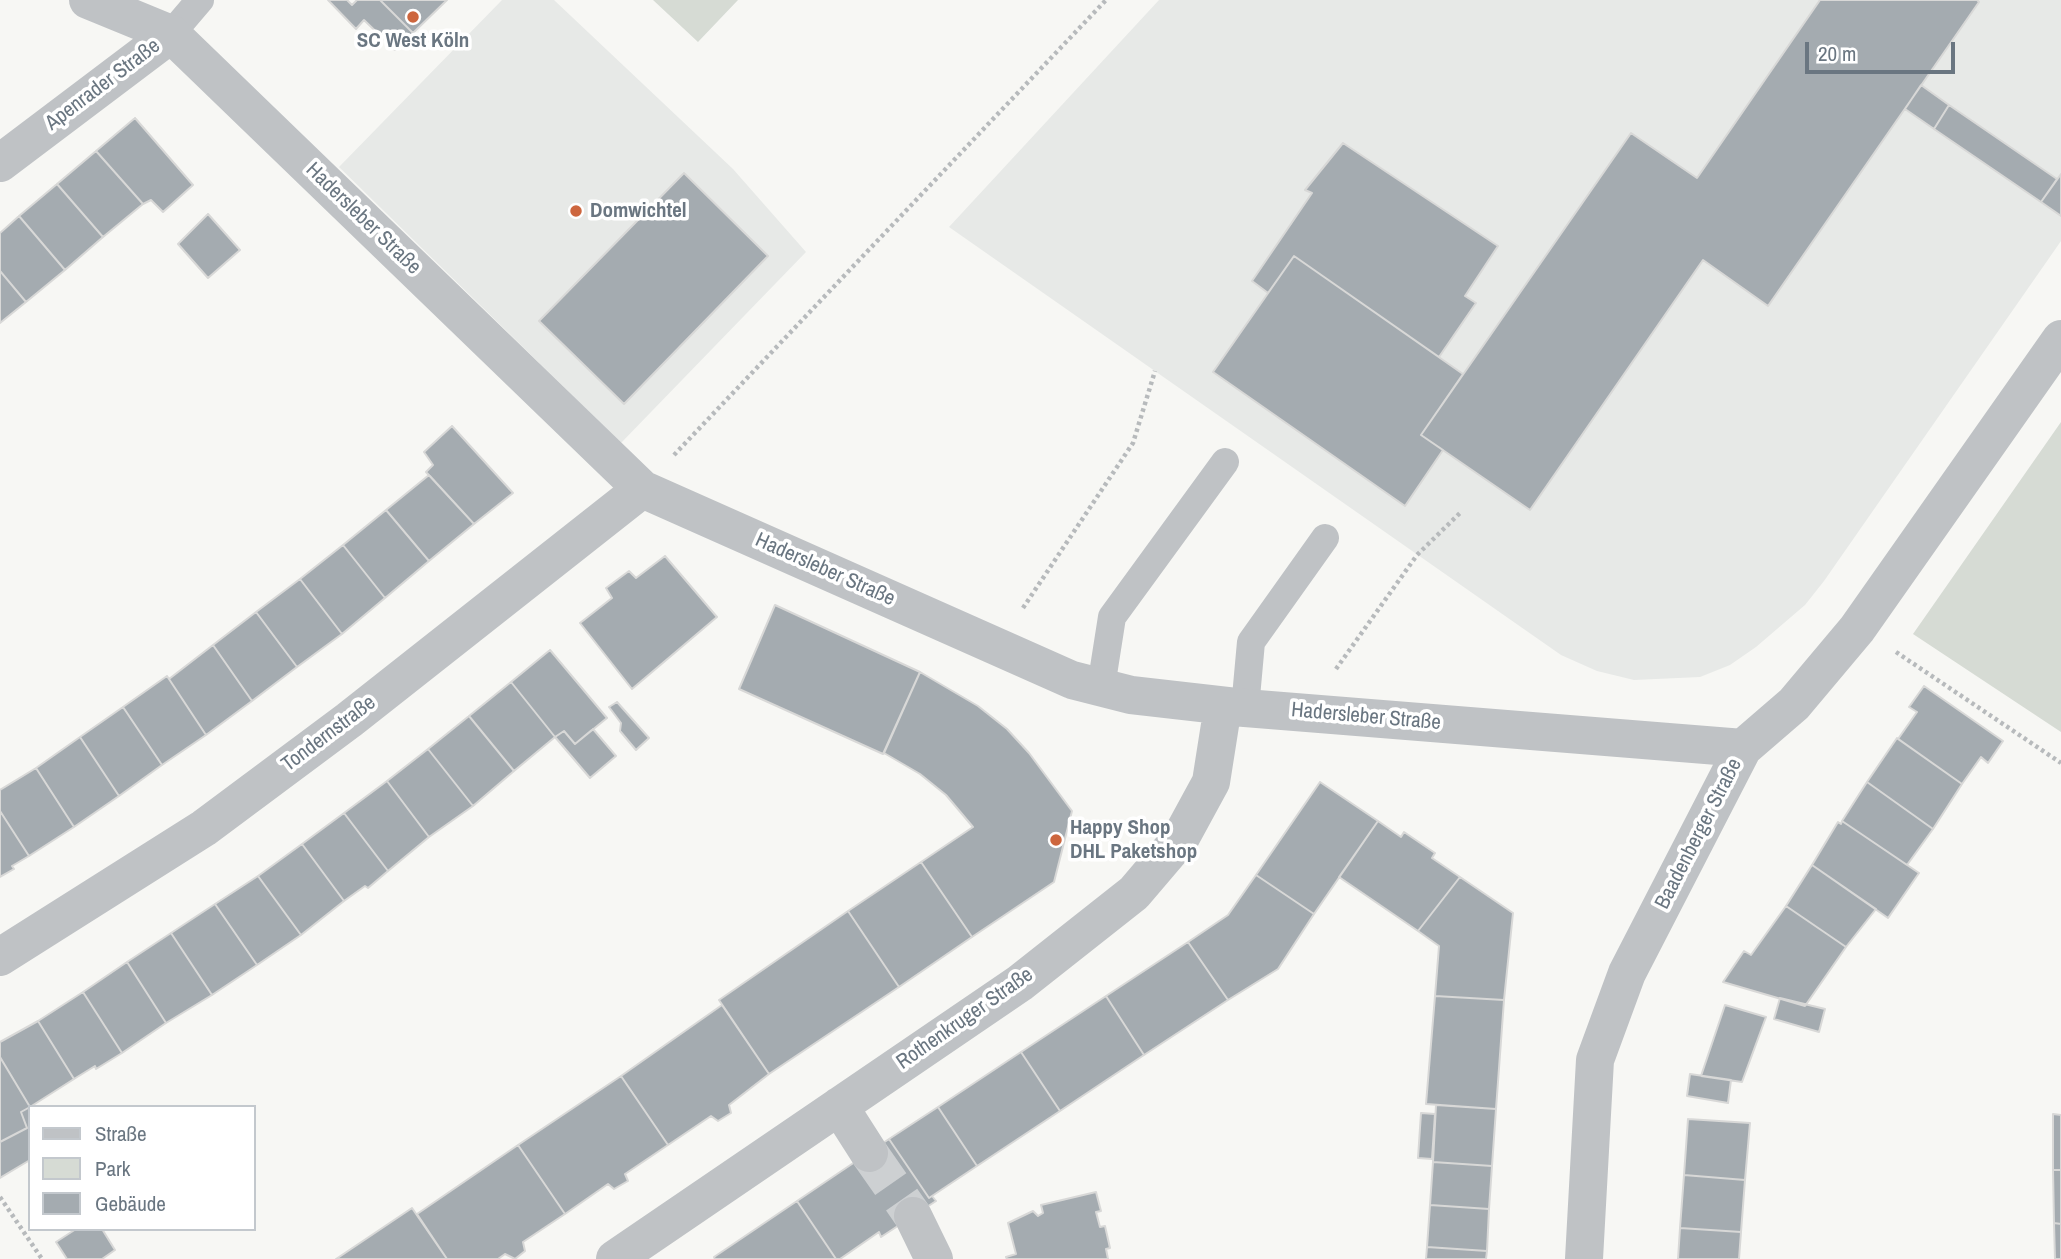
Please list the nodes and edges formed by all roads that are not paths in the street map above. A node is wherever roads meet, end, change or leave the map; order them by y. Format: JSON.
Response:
{"nodes":[{"id":1,"x":88,"y":0,"type":"edge"},
{"id":2,"x":200,"y":0,"type":"edge"},
{"id":3,"x":171,"y":34,"type":"junction"},
{"id":4,"x":0,"y":163,"type":"edge"},
{"id":5,"x":2061,"y":339,"type":"edge"},
{"id":6,"x":1225,"y":461,"type":"dead end"},
{"id":7,"x":642,"y":489,"type":"junction"},
{"id":8,"x":1325,"y":538,"type":"dead end"},
{"id":9,"x":1101,"y":687,"type":"junction"},
{"id":10,"x":1234,"y":707,"type":"junction"},
{"id":11,"x":1743,"y":748,"type":"junction"},
{"id":12,"x":0,"y":957,"type":"edge"},
{"id":13,"x":839,"y":1106,"type":"junction"},
{"id":14,"x":869,"y":1153,"type":"tunnel mouth"},
{"id":15,"x":913,"y":1216,"type":"tunnel mouth"},
{"id":16,"x":615,"y":1259,"type":"edge"},
{"id":17,"x":934,"y":1259,"type":"edge"},
{"id":18,"x":1584,"y":1259,"type":"edge"}],
"edges":[{"from":1,"to":3,"type":"street","name":"Hadersleber Straße"},
{"from":2,"to":3,"type":"lane","name":"Apenrader Straße"},
{"from":3,"to":4,"type":"street","name":"Apenrader Straße"},
{"from":3,"to":7,"type":"street","name":"Hadersleber Straße"},
{"from":5,"to":11,"type":"street","name":"Baadenberger Straße"},
{"from":6,"to":9,"type":"lane"},
{"from":7,"to":9,"type":"street","name":"Hadersleber Straße"},
{"from":7,"to":12,"type":"street","name":"Tondernstraße"},
{"from":8,"to":10,"type":"lane"},
{"from":9,"to":10,"type":"street","name":"Hadersleber Straße"},
{"from":10,"to":11,"type":"street","name":"Hadersleber Straße"},
{"from":10,"to":13,"type":"street","name":"Rothenkruger Straße"},
{"from":11,"to":18,"type":"street","name":"Baadenberger Straße"},
{"from":13,"to":14,"type":"street"},
{"from":13,"to":16,"type":"street","name":"Rothenkruger Straße"},
{"from":15,"to":17,"type":"street"}]}
